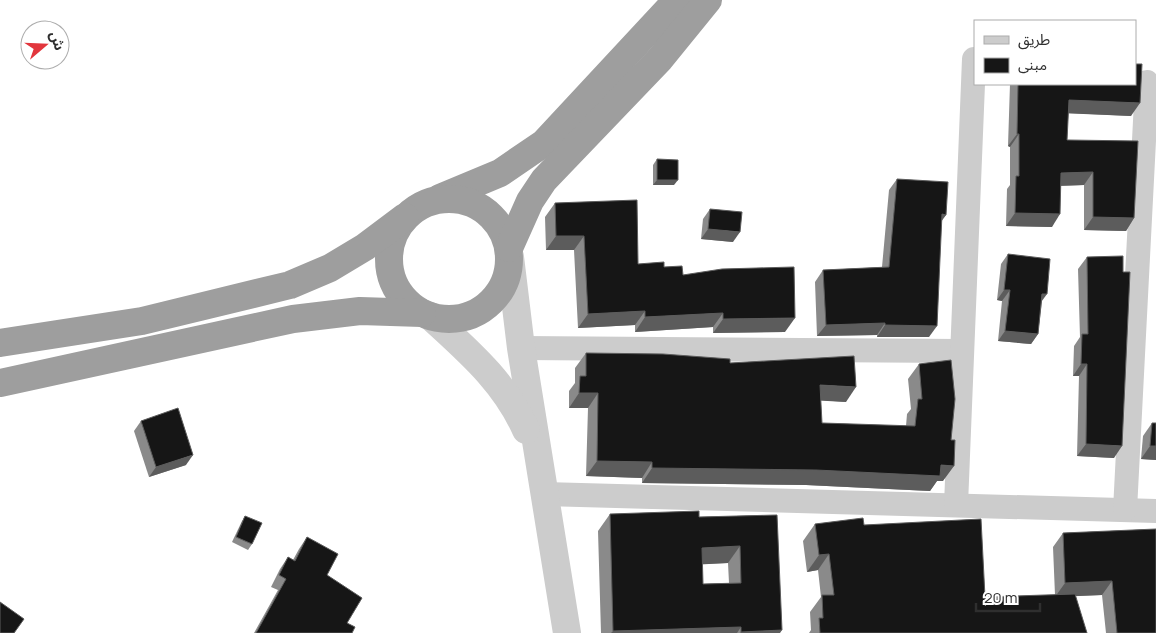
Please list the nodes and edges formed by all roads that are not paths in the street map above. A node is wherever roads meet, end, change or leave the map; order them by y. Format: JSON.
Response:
{"nodes":[{"id":1,"x":677,"y":0,"type":"edge"},
{"id":2,"x":708,"y":0,"type":"edge"},
{"id":3,"x":974,"y":59,"type":"edge"},
{"id":4,"x":1147,"y":82,"type":"dead end"},
{"id":5,"x":438,"y":199,"type":"junction"},
{"id":6,"x":405,"y":217,"type":"junction"},
{"id":7,"x":509,"y":252,"type":"junction"},
{"id":8,"x":426,"y":314,"type":"junction"},
{"id":9,"x":0,"y":343,"type":"edge"},
{"id":10,"x":521,"y":348,"type":"junction"},
{"id":11,"x":962,"y":351,"type":"junction"},
{"id":12,"x":0,"y":383,"type":"edge"},
{"id":13,"x":540,"y":464,"type":"junction"},
{"id":14,"x":544,"y":494,"type":"junction"},
{"id":15,"x":956,"y":505,"type":"junction"},
{"id":16,"x":1125,"y":510,"type":"junction"},
{"id":17,"x":1156,"y":511,"type":"edge"},
{"id":18,"x":567,"y":633,"type":"edge"}],
"edges":[{"from":1,"to":5,"type":"highway"},
{"from":2,"to":7,"type":"highway"},
{"from":3,"to":11,"type":"street"},
{"from":4,"to":16,"type":"street"},
{"from":5,"to":6,"type":"highway"},
{"from":5,"to":7,"type":"highway"},
{"from":6,"to":8,"type":"highway"},
{"from":6,"to":9,"type":"highway"},
{"from":7,"to":8,"type":"highway"},
{"from":7,"to":10,"type":"street"},
{"from":8,"to":12,"type":"highway"},
{"from":8,"to":13,"type":"street"},
{"from":10,"to":11,"type":"street"},
{"from":10,"to":13,"type":"street"},
{"from":11,"to":15,"type":"street"},
{"from":13,"to":14,"type":"street"},
{"from":14,"to":15,"type":"street"},
{"from":14,"to":18,"type":"street"},
{"from":15,"to":16,"type":"street"},
{"from":16,"to":17,"type":"street"}]}
